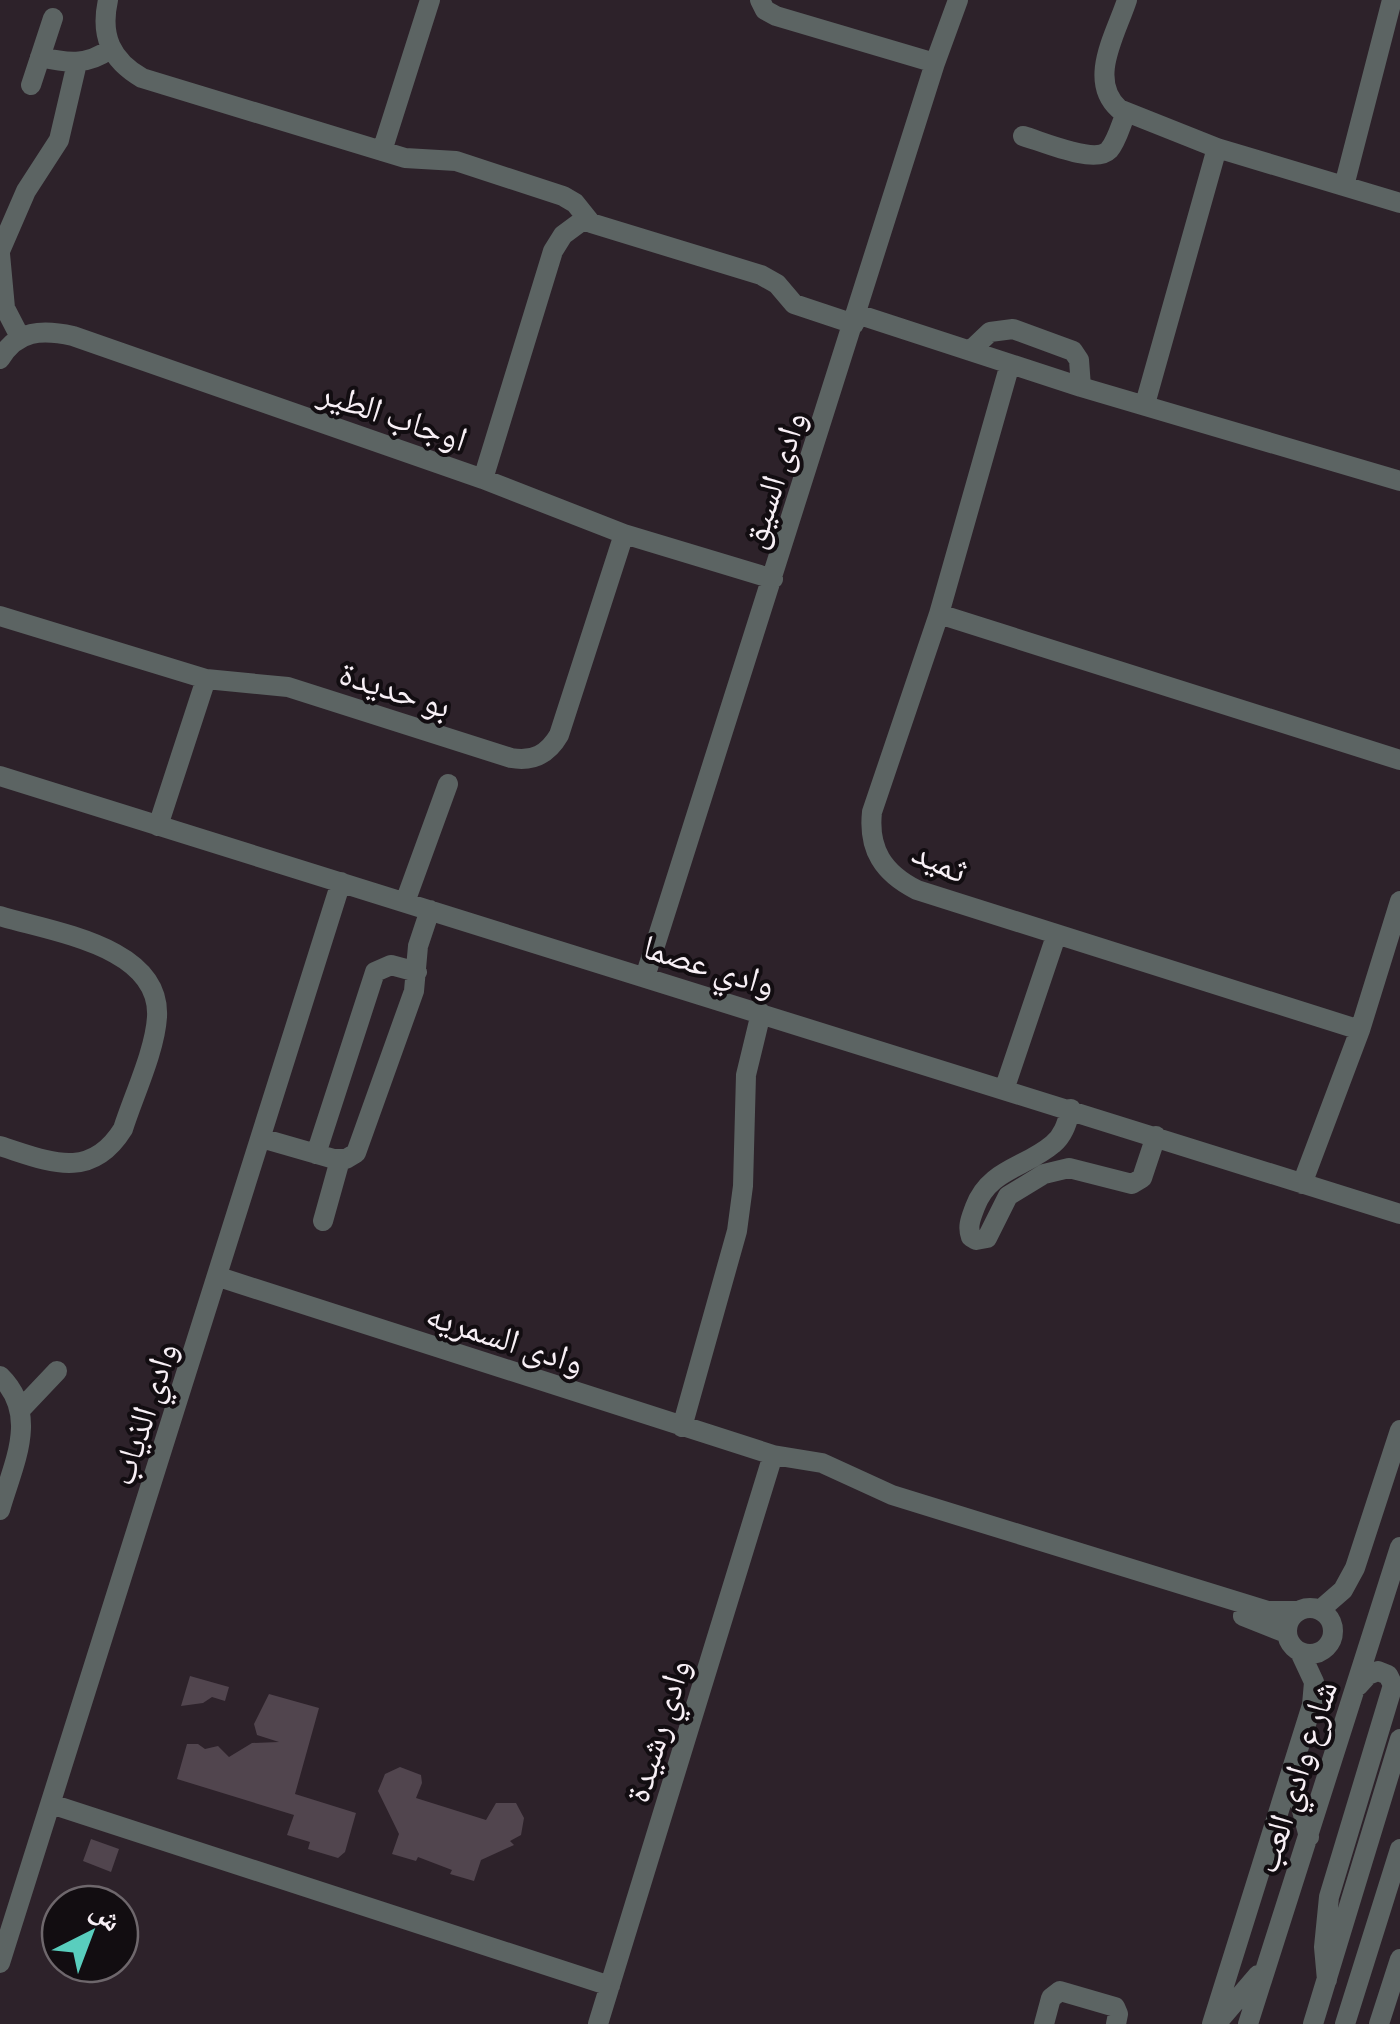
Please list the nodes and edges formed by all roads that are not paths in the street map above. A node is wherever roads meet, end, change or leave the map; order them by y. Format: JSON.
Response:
{"nodes":[{"id":1,"x":108,"y":0,"type":"edge"},
{"id":2,"x":430,"y":0,"type":"edge"},
{"id":3,"x":760,"y":0,"type":"edge"},
{"id":4,"x":958,"y":0,"type":"edge"},
{"id":5,"x":1127,"y":0,"type":"edge"},
{"id":6,"x":1392,"y":0,"type":"edge"},
{"id":7,"x":54,"y":18,"type":"dead end"},
{"id":8,"x":110,"y":49,"type":"junction"},
{"id":9,"x":40,"y":57,"type":"junction"},
{"id":10,"x":77,"y":63,"type":"junction"},
{"id":11,"x":934,"y":63,"type":"junction"},
{"id":12,"x":31,"y":85,"type":"dead end"},
{"id":13,"x":1126,"y":113,"type":"junction"},
{"id":14,"x":1023,"y":136,"type":"dead end"},
{"id":15,"x":1218,"y":148,"type":"junction"},
{"id":16,"x":382,"y":150,"type":"junction"},
{"id":17,"x":1344,"y":186,"type":"junction"},
{"id":18,"x":1400,"y":203,"type":"edge"},
{"id":19,"x":586,"y":218,"type":"junction"},
{"id":20,"x":0,"y":252,"type":"edge"},
{"id":21,"x":856,"y":319,"type":"junction"},
{"id":22,"x":20,"y":337,"type":"junction"},
{"id":23,"x":970,"y":351,"type":"junction"},
{"id":24,"x":0,"y":359,"type":"edge"},
{"id":25,"x":1010,"y":364,"type":"junction"},
{"id":26,"x":1081,"y":387,"type":"junction"},
{"id":27,"x":1144,"y":404,"type":"junction"},
{"id":28,"x":483,"y":479,"type":"junction"},
{"id":29,"x":1400,"y":481,"type":"edge"},
{"id":30,"x":624,"y":534,"type":"junction"},
{"id":31,"x":773,"y":579,"type":"junction"},
{"id":32,"x":939,"y":614,"type":"junction"},
{"id":33,"x":0,"y":616,"type":"edge"},
{"id":34,"x":206,"y":680,"type":"junction"},
{"id":35,"x":1400,"y":760,"type":"edge"},
{"id":36,"x":0,"y":776,"type":"edge"},
{"id":37,"x":448,"y":784,"type":"dead end"},
{"id":38,"x":158,"y":826,"type":"junction"},
{"id":39,"x":341,"y":882,"type":"junction"},
{"id":40,"x":405,"y":902,"type":"junction"},
{"id":41,"x":1400,"y":902,"type":"edge"},
{"id":42,"x":430,"y":910,"type":"junction"},
{"id":43,"x":0,"y":916,"type":"edge"},
{"id":44,"x":1056,"y":936,"type":"junction"},
{"id":45,"x":417,"y":972,"type":"junction"},
{"id":46,"x":646,"y":977,"type":"junction"},
{"id":47,"x":761,"y":1014,"type":"junction"},
{"id":48,"x":1360,"y":1030,"type":"junction"},
{"id":49,"x":1004,"y":1090,"type":"junction"},
{"id":50,"x":1071,"y":1109,"type":"junction"},
{"id":51,"x":1156,"y":1136,"type":"junction"},
{"id":52,"x":260,"y":1138,"type":"junction"},
{"id":53,"x":0,"y":1146,"type":"edge"},
{"id":54,"x":316,"y":1154,"type":"junction"},
{"id":55,"x":340,"y":1160,"type":"junction"},
{"id":56,"x":1302,"y":1184,"type":"junction"},
{"id":57,"x":1400,"y":1214,"type":"edge"},
{"id":58,"x":323,"y":1221,"type":"dead end"},
{"id":59,"x":219,"y":1277,"type":"junction"},
{"id":60,"x":57,"y":1372,"type":"dead end"},
{"id":61,"x":0,"y":1376,"type":"edge"},
{"id":62,"x":22,"y":1409,"type":"junction"},
{"id":63,"x":682,"y":1427,"type":"junction"},
{"id":64,"x":1400,"y":1430,"type":"edge"},
{"id":65,"x":774,"y":1456,"type":"junction"},
{"id":66,"x":0,"y":1510,"type":"edge"},
{"id":67,"x":1400,"y":1547,"type":"edge"},
{"id":68,"x":1320,"y":1610,"type":"junction"},
{"id":69,"x":1400,"y":1611,"type":"edge"},
{"id":70,"x":1296,"y":1612,"type":"junction"},
{"id":71,"x":1286,"y":1633,"type":"junction"},
{"id":72,"x":1372,"y":1636,"type":"junction"},
{"id":73,"x":1300,"y":1652,"type":"junction"},
{"id":74,"x":1354,"y":1692,"type":"junction"},
{"id":75,"x":1400,"y":1738,"type":"edge"},
{"id":76,"x":1291,"y":1771,"type":"junction"},
{"id":77,"x":1400,"y":1778,"type":"edge"},
{"id":78,"x":1381,"y":1800,"type":"junction"},
{"id":79,"x":50,"y":1804,"type":"junction"},
{"id":80,"x":1309,"y":1836,"type":"junction"},
{"id":81,"x":1400,"y":1848,"type":"edge"},
{"id":82,"x":1400,"y":1959,"type":"edge"},
{"id":83,"x":0,"y":1963,"type":"edge"},
{"id":84,"x":1266,"y":1966,"type":"junction"},
{"id":85,"x":1327,"y":1980,"type":"junction"},
{"id":86,"x":610,"y":1986,"type":"junction"},
{"id":87,"x":598,"y":2024,"type":"edge"},
{"id":88,"x":1044,"y":2024,"type":"edge"},
{"id":89,"x":1116,"y":2024,"type":"edge"},
{"id":90,"x":1214,"y":2024,"type":"edge"},
{"id":91,"x":1248,"y":2024,"type":"edge"},
{"id":92,"x":1314,"y":2024,"type":"edge"},
{"id":93,"x":1345,"y":2024,"type":"edge"},
{"id":94,"x":1380,"y":2024,"type":"edge"}],
"edges":[{"from":1,"to":8,"type":"street"},
{"from":2,"to":16,"type":"street"},
{"from":3,"to":11,"type":"street"},
{"from":4,"to":11,"type":"street","name":"وادى السيق"},
{"from":5,"to":13,"type":"street"},
{"from":6,"to":17,"type":"street"},
{"from":7,"to":9,"type":"street"},
{"from":8,"to":10,"type":"street"},
{"from":8,"to":16,"type":"street"},
{"from":9,"to":10,"type":"street"},
{"from":9,"to":12,"type":"street"},
{"from":10,"to":20,"type":"street"},
{"from":11,"to":21,"type":"street","name":"وادى السيق"},
{"from":13,"to":14,"type":"street"},
{"from":13,"to":15,"type":"street"},
{"from":15,"to":17,"type":"street"},
{"from":15,"to":27,"type":"street"},
{"from":16,"to":19,"type":"street"},
{"from":17,"to":18,"type":"street"},
{"from":19,"to":21,"type":"street"},
{"from":19,"to":28,"type":"street"},
{"from":20,"to":22,"type":"street"},
{"from":21,"to":23,"type":"street"},
{"from":21,"to":31,"type":"street","name":"وادى السيق"},
{"from":22,"to":24,"type":"street"},
{"from":22,"to":28,"type":"street","name":"اوجاب الطير"},
{"from":23,"to":25,"type":"street"},
{"from":23,"to":26,"type":"street"},
{"from":25,"to":26,"type":"street"},
{"from":25,"to":32,"type":"street","name":"ثميد"},
{"from":26,"to":27,"type":"street"},
{"from":27,"to":29,"type":"street"},
{"from":28,"to":30,"type":"street","name":"اوجاب الطير"},
{"from":30,"to":31,"type":"street","name":"اوجاب الطير"},
{"from":30,"to":34,"type":"street","name":"بو حديدة"},
{"from":31,"to":46,"type":"street","name":"وادى السيق"},
{"from":32,"to":35,"type":"street"},
{"from":32,"to":44,"type":"street","name":"ثميد"},
{"from":33,"to":34,"type":"street","name":"بو حديدة"},
{"from":34,"to":38,"type":"street"},
{"from":36,"to":38,"type":"street","name":"وادي عصما"},
{"from":37,"to":40,"type":"street"},
{"from":38,"to":39,"type":"street","name":"وادي عصما"},
{"from":39,"to":40,"type":"street","name":"وادي عصما"},
{"from":39,"to":52,"type":"street","name":"وادي الذياب"},
{"from":40,"to":42,"type":"street","name":"وادي عصما"},
{"from":41,"to":48,"type":"street"},
{"from":42,"to":45,"type":"street"},
{"from":42,"to":46,"type":"street","name":"وادي عصما"},
{"from":43,"to":53,"type":"street"},
{"from":44,"to":48,"type":"street","name":"ثميد"},
{"from":44,"to":49,"type":"street"},
{"from":45,"to":54,"type":"street"},
{"from":45,"to":55,"type":"street"},
{"from":46,"to":47,"type":"street","name":"وادي عصما"},
{"from":47,"to":49,"type":"street","name":"وادي عصما"},
{"from":47,"to":63,"type":"street"},
{"from":48,"to":56,"type":"street"},
{"from":49,"to":50,"type":"street","name":"وادي عصما"},
{"from":50,"to":51,"type":"street","name":"وادي عصما"},
{"from":50,"to":51,"type":"street"},
{"from":51,"to":56,"type":"street","name":"وادي عصما"},
{"from":52,"to":54,"type":"street"},
{"from":52,"to":59,"type":"street","name":"وادي الذياب"},
{"from":54,"to":55,"type":"street"},
{"from":55,"to":58,"type":"street"},
{"from":56,"to":57,"type":"street","name":"وادي عصما"},
{"from":59,"to":63,"type":"street","name":"وادى السمريه"},
{"from":59,"to":79,"type":"street","name":"وادي الذياب"},
{"from":60,"to":62,"type":"street"},
{"from":61,"to":62,"type":"street"},
{"from":62,"to":66,"type":"street"},
{"from":63,"to":65,"type":"street","name":"وادى السمريه"},
{"from":64,"to":68,"type":"street"},
{"from":65,"to":70,"type":"street","name":"وادى السمريه"},
{"from":65,"to":71,"type":"street","name":"وادى السمريه"},
{"from":65,"to":86,"type":"street","name":"وادي رشيدة"},
{"from":67,"to":72,"type":"street","name":"شارع وادي العب"},
{"from":68,"to":70,"type":"street"},
{"from":68,"to":73,"type":"street"},
{"from":69,"to":72,"type":"street"},
{"from":70,"to":71,"type":"street"},
{"from":71,"to":73,"type":"street"},
{"from":72,"to":74,"type":"street","name":"شارع وادي العب"},
{"from":73,"to":76,"type":"street"},
{"from":74,"to":80,"type":"street","name":"شارع وادي العب"},
{"from":74,"to":85,"type":"street"},
{"from":75,"to":78,"type":"street"},
{"from":76,"to":80,"type":"street"},
{"from":76,"to":90,"type":"street"},
{"from":77,"to":78,"type":"street"},
{"from":78,"to":85,"type":"street"},
{"from":79,"to":83,"type":"street","name":"وادي الذياب"},
{"from":79,"to":86,"type":"street"},
{"from":80,"to":84,"type":"street","name":"شارع وادي العب"},
{"from":81,"to":93,"type":"street"},
{"from":82,"to":94,"type":"street"},
{"from":84,"to":90,"type":"street"},
{"from":84,"to":91,"type":"street","name":"شارع وادي العب"},
{"from":85,"to":92,"type":"street"},
{"from":86,"to":87,"type":"street","name":"وادي رشيدة"},
{"from":88,"to":89,"type":"street"}]}
